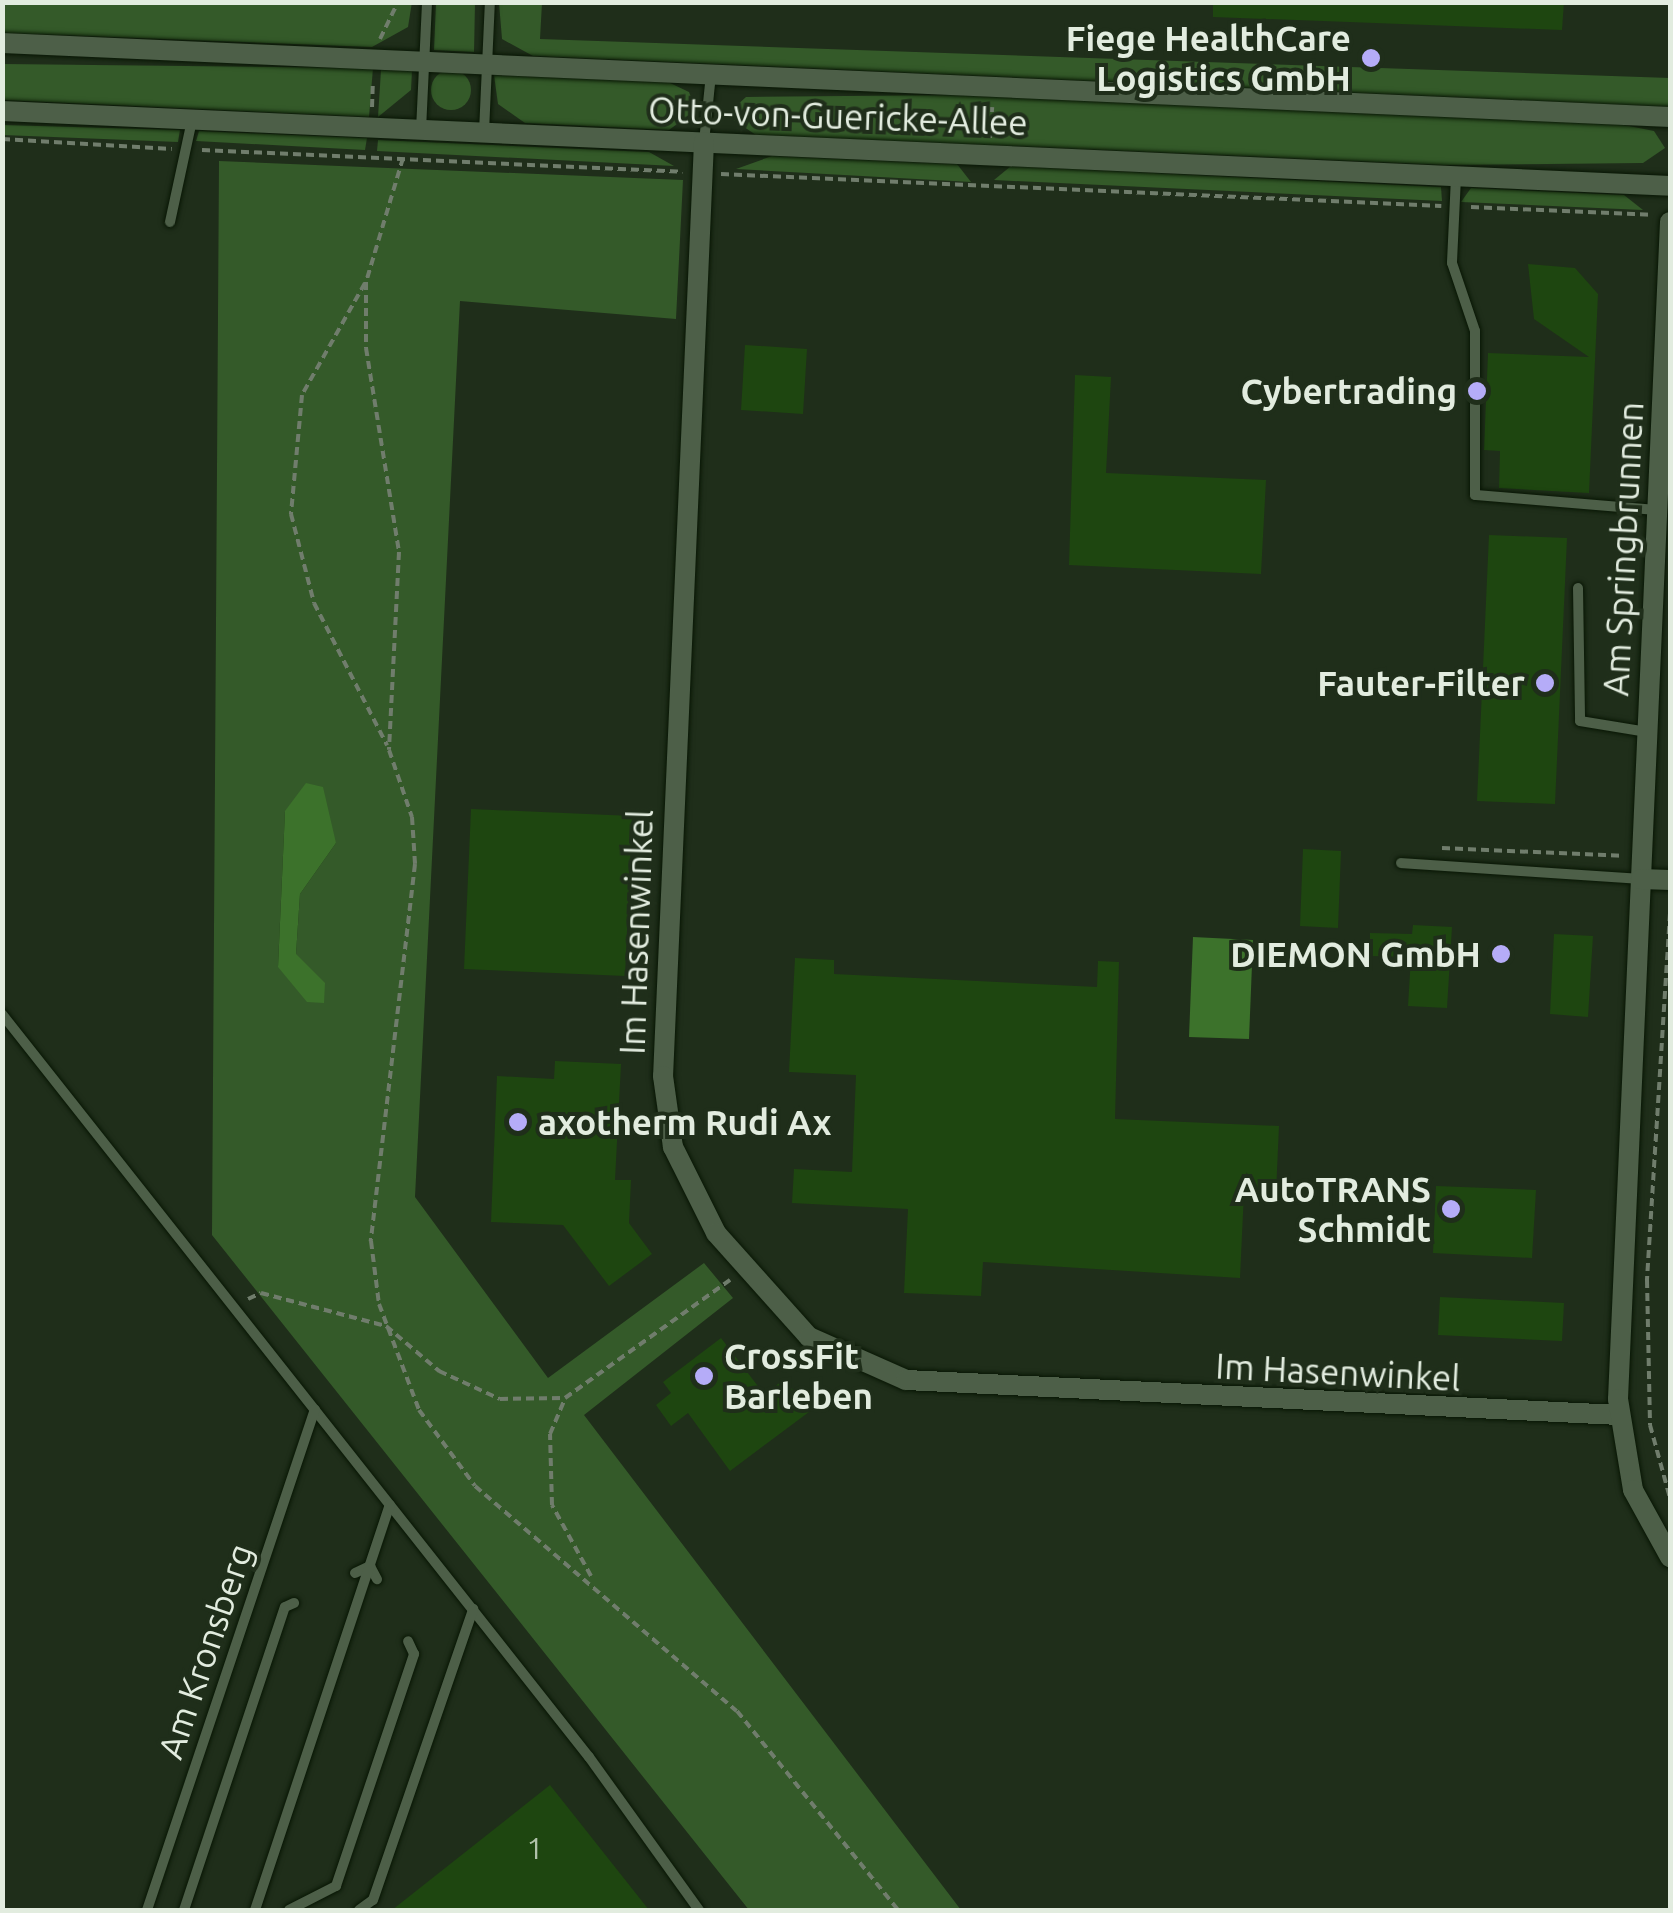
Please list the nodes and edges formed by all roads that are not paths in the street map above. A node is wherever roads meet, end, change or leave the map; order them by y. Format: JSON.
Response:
{"nodes":[{"id":1,"x":427,"y":2,"type":"edge"},
{"id":2,"x":490,"y":2,"type":"edge"},
{"id":3,"x":2,"y":43,"type":"edge"},
{"id":4,"x":424,"y":60,"type":"junction"},
{"id":5,"x":487,"y":62,"type":"junction"},
{"id":6,"x":711,"y":74,"type":"junction"},
{"id":7,"x":2,"y":111,"type":"edge"},
{"id":8,"x":1670,"y":117,"type":"edge"},
{"id":9,"x":192,"y":120,"type":"junction"},
{"id":10,"x":421,"y":130,"type":"junction"},
{"id":11,"x":484,"y":132,"type":"junction"},
{"id":12,"x":704,"y":142,"type":"junction"},
{"id":13,"x":1456,"y":176,"type":"junction"},
{"id":14,"x":1670,"y":186,"type":"edge"},
{"id":15,"x":1670,"y":220,"type":"edge"},
{"id":16,"x":170,"y":222,"type":"dead end"},
{"id":17,"x":1658,"y":510,"type":"junction"},
{"id":18,"x":1663,"y":568,"type":"edge"},
{"id":19,"x":1578,"y":588,"type":"dead end"},
{"id":20,"x":1648,"y":732,"type":"junction"},
{"id":21,"x":1402,"y":863,"type":"dead end"},
{"id":22,"x":1641,"y":879,"type":"junction"},
{"id":23,"x":1670,"y":880,"type":"edge"},
{"id":24,"x":2,"y":1014,"type":"edge"},
{"id":25,"x":315,"y":1410,"type":"junction"},
{"id":26,"x":1618,"y":1414,"type":"junction"},
{"id":27,"x":390,"y":1505,"type":"junction"},
{"id":28,"x":1670,"y":1557,"type":"edge"},
{"id":29,"x":370,"y":1566,"type":"junction"},
{"id":30,"x":355,"y":1573,"type":"dead end"},
{"id":31,"x":378,"y":1579,"type":"dead end"},
{"id":32,"x":294,"y":1603,"type":"dead end"},
{"id":33,"x":473,"y":1610,"type":"junction"},
{"id":34,"x":408,"y":1641,"type":"dead end"},
{"id":35,"x":146,"y":1910,"type":"edge"},
{"id":36,"x":184,"y":1910,"type":"edge"},
{"id":37,"x":255,"y":1910,"type":"edge"},
{"id":38,"x":289,"y":1910,"type":"edge"},
{"id":39,"x":359,"y":1910,"type":"edge"},
{"id":40,"x":699,"y":1910,"type":"edge"}],
"edges":[{"from":1,"to":4,"type":"lane"},
{"from":2,"to":5,"type":"lane"},
{"from":3,"to":4,"type":"street","name":"Otto-von-Guericke-Allee"},
{"from":4,"to":5,"type":"street","name":"Otto-von-Guericke-Allee"},
{"from":4,"to":10,"type":"lane"},
{"from":5,"to":6,"type":"street","name":"Otto-von-Guericke-Allee"},
{"from":5,"to":11,"type":"lane"},
{"from":6,"to":8,"type":"street","name":"Otto-von-Guericke-Allee"},
{"from":6,"to":12,"type":"lane"},
{"from":7,"to":9,"type":"street","name":"Otto-von-Guericke-Allee"},
{"from":9,"to":10,"type":"street","name":"Otto-von-Guericke-Allee"},
{"from":9,"to":16,"type":"lane"},
{"from":10,"to":11,"type":"street","name":"Otto-von-Guericke-Allee"},
{"from":11,"to":12,"type":"street","name":"Otto-von-Guericke-Allee"},
{"from":12,"to":13,"type":"street","name":"Otto-von-Guericke-Allee"},
{"from":12,"to":26,"type":"street","name":"Im Hasenwinkel"},
{"from":13,"to":14,"type":"street","name":"Otto-von-Guericke-Allee"},
{"from":13,"to":17,"type":"lane"},
{"from":15,"to":17,"type":"street","name":"Am Springbrunnen"},
{"from":17,"to":18,"type":"street","name":"Am Springbrunnen"},
{"from":18,"to":20,"type":"street","name":"Am Springbrunnen"},
{"from":19,"to":20,"type":"lane"},
{"from":20,"to":22,"type":"street","name":"Am Springbrunnen"},
{"from":21,"to":22,"type":"lane"},
{"from":22,"to":23,"type":"street"},
{"from":22,"to":26,"type":"street","name":"Am Springbrunnen"},
{"from":24,"to":25,"type":"lane"},
{"from":25,"to":27,"type":"lane"},
{"from":25,"to":35,"type":"lane","name":"Am Kronsberg"},
{"from":26,"to":28,"type":"street","name":"Am Springbrunnen"},
{"from":27,"to":29,"type":"lane"},
{"from":27,"to":33,"type":"lane"},
{"from":29,"to":30,"type":"lane"},
{"from":29,"to":31,"type":"lane"},
{"from":29,"to":37,"type":"lane"},
{"from":32,"to":36,"type":"lane"},
{"from":33,"to":39,"type":"lane"},
{"from":33,"to":40,"type":"lane"},
{"from":34,"to":38,"type":"lane"}]}
